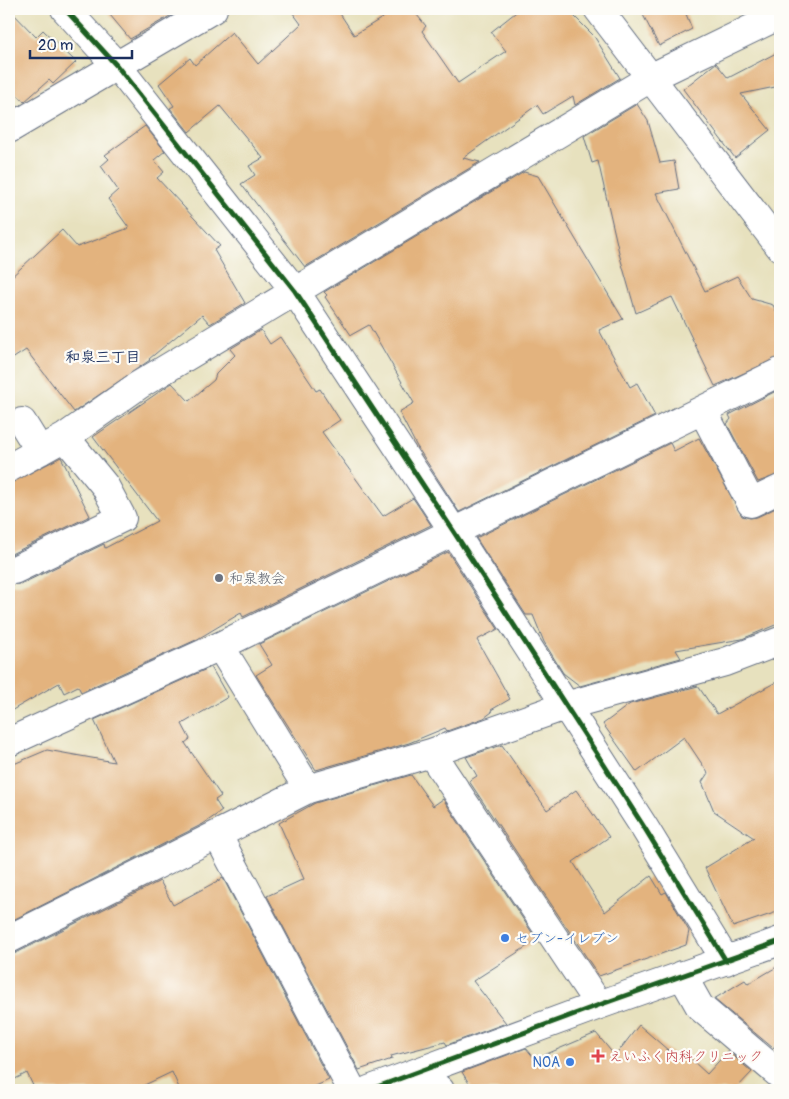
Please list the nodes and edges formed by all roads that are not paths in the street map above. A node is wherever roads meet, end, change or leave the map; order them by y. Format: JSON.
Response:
{"nodes":[{"id":1,"x":66,"y":9,"type":"edge"},
{"id":2,"x":213,"y":9,"type":"edge"},
{"id":3,"x":598,"y":9,"type":"edge"},
{"id":4,"x":780,"y":15,"type":"edge"},
{"id":5,"x":116,"y":66,"type":"junction"},
{"id":6,"x":652,"y":77,"type":"junction"},
{"id":7,"x":9,"y":129,"type":"edge"},
{"id":8,"x":780,"y":247,"type":"edge"},
{"id":9,"x":294,"y":291,"type":"junction"},
{"id":10,"x":780,"y":372,"type":"edge"},
{"id":11,"x":703,"y":411,"type":"junction"},
{"id":12,"x":22,"y":422,"type":"dead end"},
{"id":13,"x":65,"y":437,"type":"junction"},
{"id":14,"x":40,"y":451,"type":"junction"},
{"id":15,"x":9,"y":468,"type":"edge"},
{"id":16,"x":780,"y":489,"type":"edge"},
{"id":17,"x":454,"y":532,"type":"junction"},
{"id":18,"x":14,"y":570,"type":"dead end"},
{"id":19,"x":780,"y":641,"type":"edge"},
{"id":20,"x":220,"y":646,"type":"junction"},
{"id":21,"x":565,"y":706,"type":"junction"},
{"id":22,"x":9,"y":742,"type":"edge"},
{"id":23,"x":431,"y":753,"type":"junction"},
{"id":24,"x":308,"y":789,"type":"junction"},
{"id":25,"x":218,"y":836,"type":"junction"},
{"id":26,"x":9,"y":939,"type":"edge"},
{"id":27,"x":780,"y":941,"type":"edge"},
{"id":28,"x":726,"y":961,"type":"junction"},
{"id":29,"x":682,"y":975,"type":"junction"},
{"id":30,"x":600,"y":1005,"type":"junction"},
{"id":31,"x":418,"y":1072,"type":"junction"},
{"id":32,"x":780,"y":1074,"type":"edge"},
{"id":33,"x":352,"y":1090,"type":"edge"},
{"id":34,"x":369,"y":1090,"type":"edge"},
{"id":35,"x":440,"y":1090,"type":"edge"}],
"edges":[{"from":1,"to":5,"type":"street"},
{"from":2,"to":5,"type":"street"},
{"from":3,"to":6,"type":"street"},
{"from":4,"to":6,"type":"street"},
{"from":5,"to":7,"type":"street"},
{"from":5,"to":9,"type":"street"},
{"from":6,"to":8,"type":"street"},
{"from":6,"to":9,"type":"street"},
{"from":9,"to":13,"type":"street"},
{"from":9,"to":17,"type":"street"},
{"from":10,"to":11,"type":"street"},
{"from":11,"to":16,"type":"street"},
{"from":11,"to":17,"type":"street"},
{"from":12,"to":14,"type":"street"},
{"from":13,"to":14,"type":"street"},
{"from":13,"to":18,"type":"street"},
{"from":14,"to":15,"type":"street"},
{"from":17,"to":20,"type":"street"},
{"from":17,"to":21,"type":"street"},
{"from":19,"to":21,"type":"street"},
{"from":20,"to":22,"type":"street"},
{"from":20,"to":24,"type":"street"},
{"from":21,"to":23,"type":"street"},
{"from":21,"to":28,"type":"street"},
{"from":23,"to":24,"type":"street"},
{"from":23,"to":30,"type":"street"},
{"from":24,"to":25,"type":"street"},
{"from":25,"to":26,"type":"street"},
{"from":25,"to":33,"type":"street"},
{"from":27,"to":28,"type":"street"},
{"from":28,"to":29,"type":"street"},
{"from":29,"to":30,"type":"street"},
{"from":29,"to":32,"type":"street"},
{"from":30,"to":31,"type":"street"},
{"from":31,"to":34,"type":"street"},
{"from":31,"to":35,"type":"street"}]}
